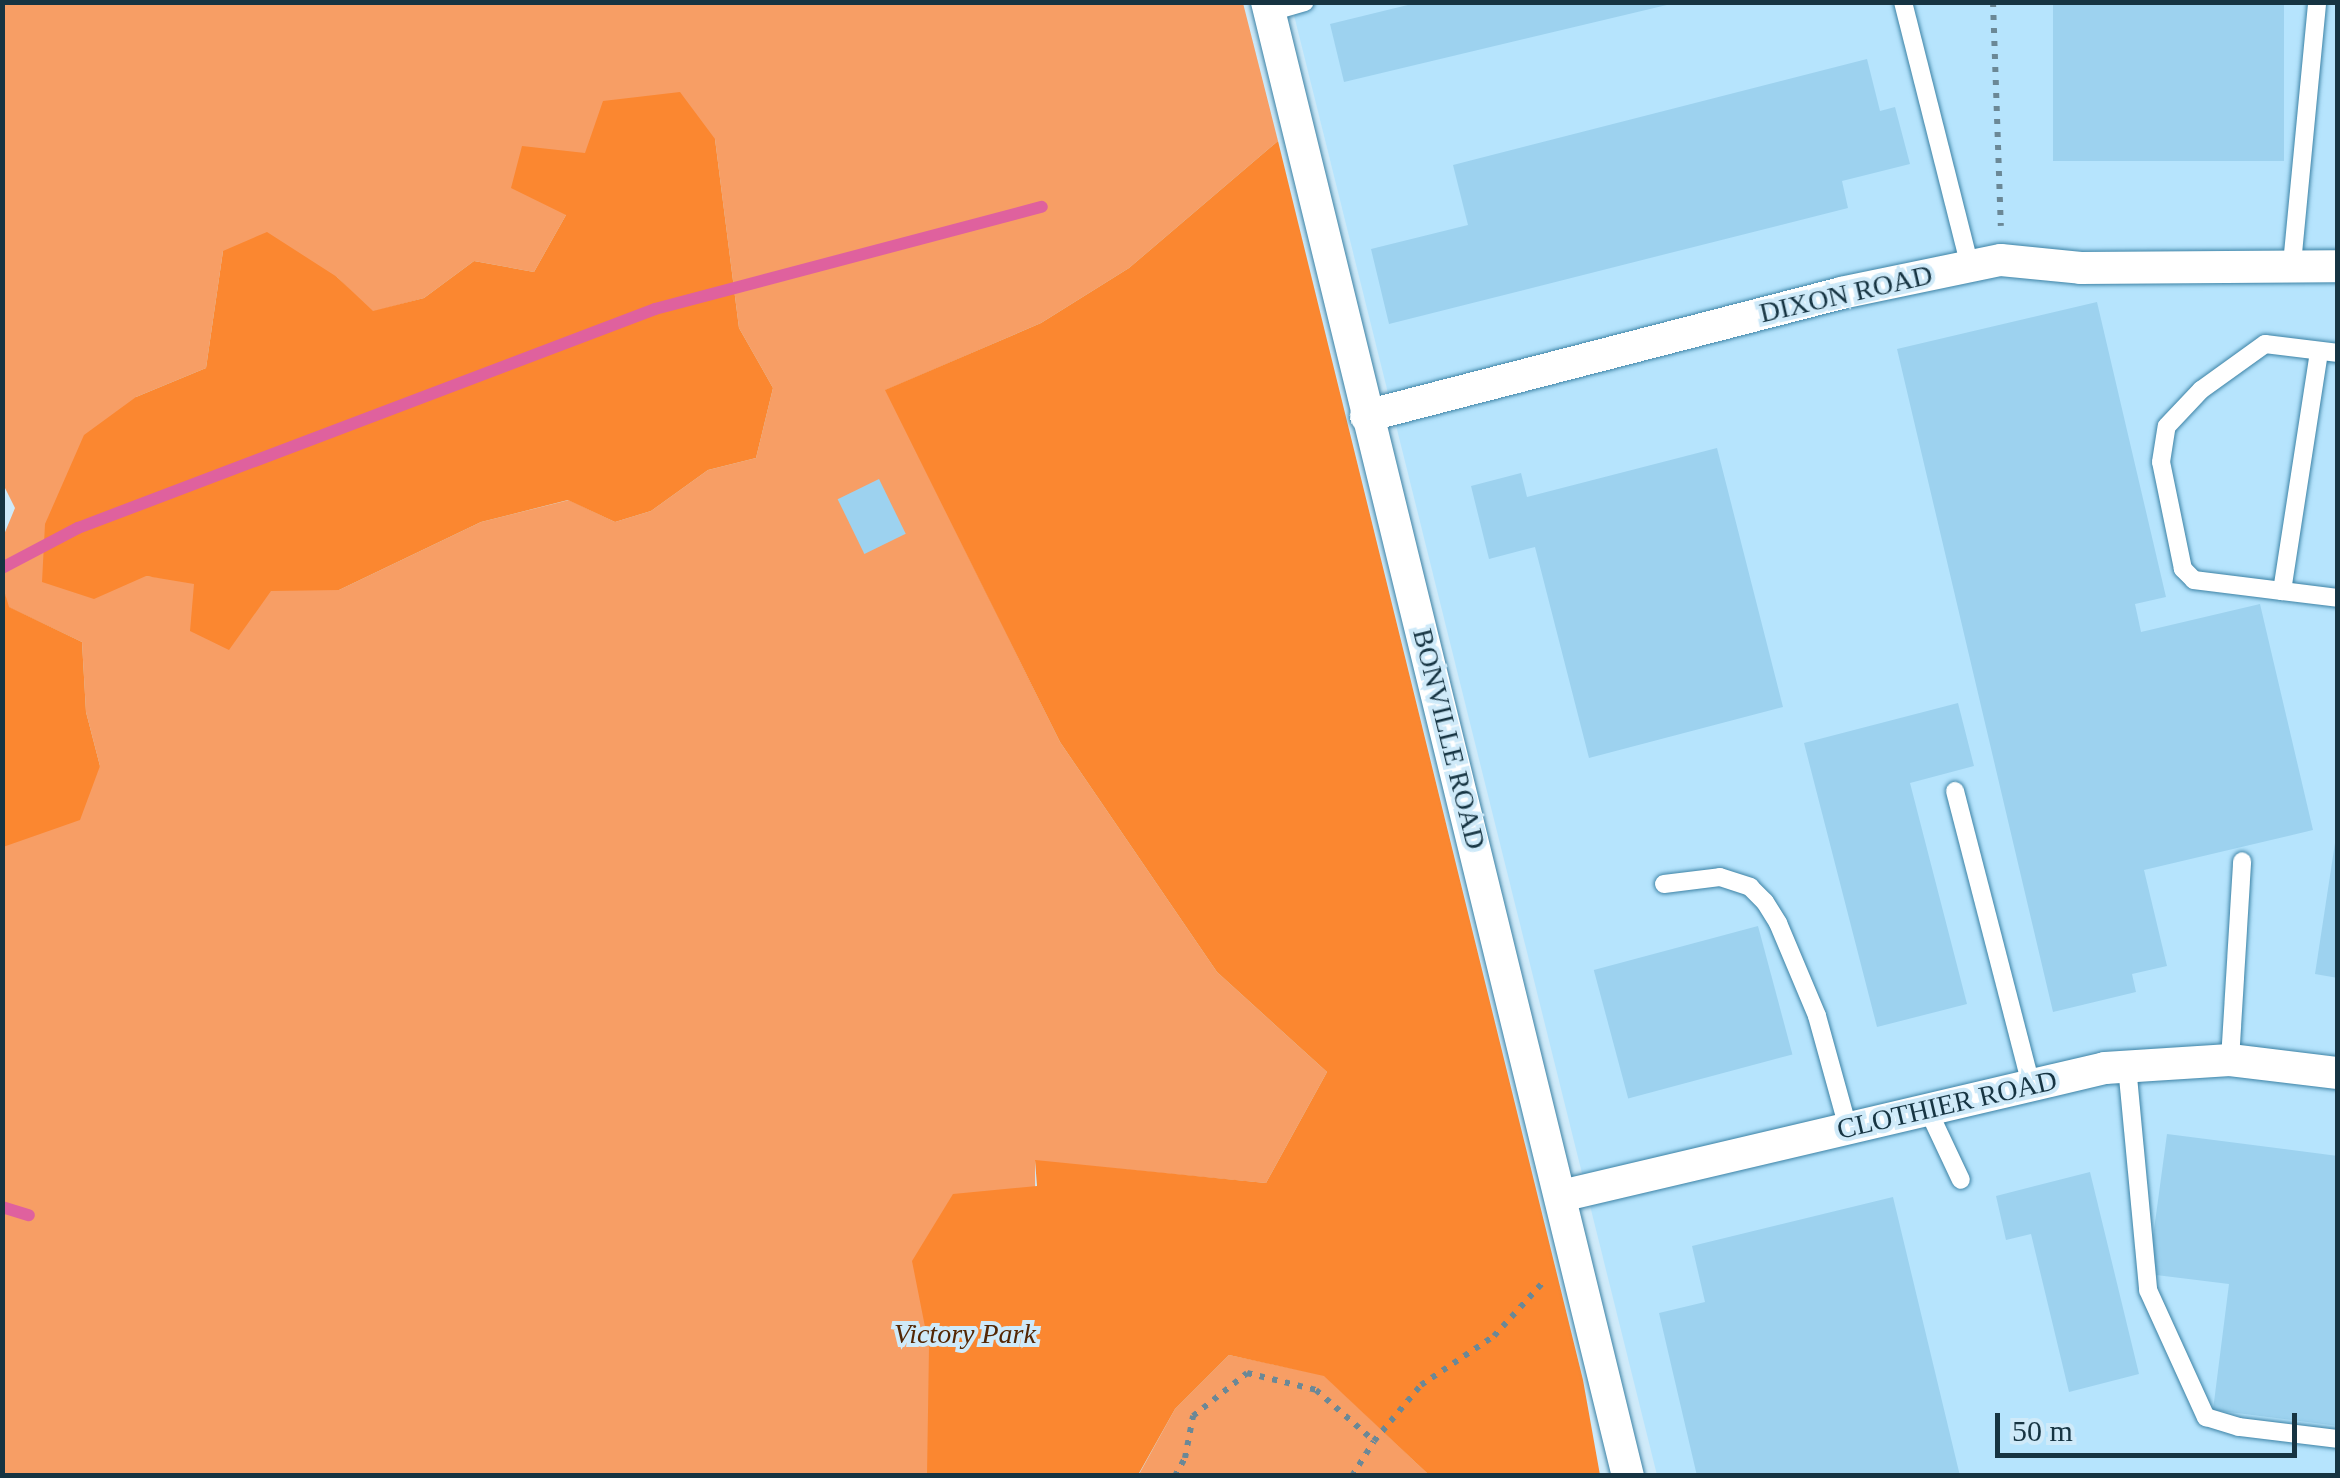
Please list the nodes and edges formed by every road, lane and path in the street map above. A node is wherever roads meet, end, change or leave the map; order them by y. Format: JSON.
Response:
{"nodes":[{"id":1,"x":1305,"y":2,"type":"edge"},
{"id":2,"x":1903,"y":2,"type":"edge"},
{"id":3,"x":1993,"y":2,"type":"edge"},
{"id":4,"x":2317,"y":2,"type":"edge"},
{"id":5,"x":1268,"y":7,"type":"edge"},
{"id":6,"x":1986,"y":263,"type":"junction"},
{"id":7,"x":2292,"y":264,"type":"junction"},
{"id":8,"x":2338,"y":266,"type":"edge"},
{"id":9,"x":2328,"y":353,"type":"edge"},
{"id":10,"x":1366,"y":416,"type":"junction"},
{"id":11,"x":2282,"y":592,"type":"junction"},
{"id":12,"x":2338,"y":598,"type":"edge"},
{"id":13,"x":1955,"y":791,"type":"dead end"},
{"id":14,"x":2242,"y":861,"type":"dead end"},
{"id":15,"x":1664,"y":884,"type":"dead end"},
{"id":16,"x":2230,"y":1060,"type":"junction"},
{"id":17,"x":2127,"y":1066,"type":"junction"},
{"id":18,"x":2338,"y":1073,"type":"edge"},
{"id":19,"x":2030,"y":1086,"type":"junction"},
{"id":20,"x":1928,"y":1110,"type":"junction"},
{"id":21,"x":1848,"y":1128,"type":"junction"},
{"id":22,"x":1961,"y":1180,"type":"dead end"},
{"id":23,"x":1562,"y":1196,"type":"junction"},
{"id":24,"x":1578,"y":1264,"type":"junction"},
{"id":25,"x":2338,"y":1440,"type":"edge"},
{"id":26,"x":1374,"y":1441,"type":"junction"},
{"id":27,"x":1175,"y":1476,"type":"edge"},
{"id":28,"x":1352,"y":1476,"type":"edge"},
{"id":29,"x":1628,"y":1476,"type":"edge"}],
"edges":[{"from":1,"to":5,"type":"lane"},
{"from":2,"to":6,"type":"lane"},
{"from":3,"to":6,"type":"path"},
{"from":4,"to":7,"type":"lane"},
{"from":5,"to":10,"type":"street","name":"BONVILLE ROAD"},
{"from":6,"to":7,"type":"street","name":"DIXON ROAD"},
{"from":6,"to":10,"type":"street","name":"DIXON ROAD"},
{"from":7,"to":8,"type":"street","name":"DIXON ROAD"},
{"from":9,"to":11,"type":"lane"},
{"from":9,"to":11,"type":"lane"},
{"from":10,"to":23,"type":"street","name":"BONVILLE ROAD"},
{"from":11,"to":12,"type":"lane"},
{"from":13,"to":19,"type":"lane"},
{"from":14,"to":16,"type":"lane"},
{"from":15,"to":21,"type":"lane"},
{"from":16,"to":17,"type":"street","name":"CLOTHIER ROAD"},
{"from":16,"to":18,"type":"street","name":"CLOTHIER ROAD"},
{"from":17,"to":19,"type":"street","name":"CLOTHIER ROAD"},
{"from":17,"to":25,"type":"lane"},
{"from":19,"to":20,"type":"street","name":"CLOTHIER ROAD"},
{"from":20,"to":21,"type":"street","name":"CLOTHIER ROAD"},
{"from":20,"to":22,"type":"lane"},
{"from":21,"to":23,"type":"street","name":"CLOTHIER ROAD"},
{"from":23,"to":24,"type":"street","name":"BONVILLE ROAD"},
{"from":24,"to":26,"type":"path"},
{"from":24,"to":29,"type":"street","name":"BONVILLE ROAD"},
{"from":26,"to":27,"type":"path"},
{"from":26,"to":28,"type":"path"}]}
